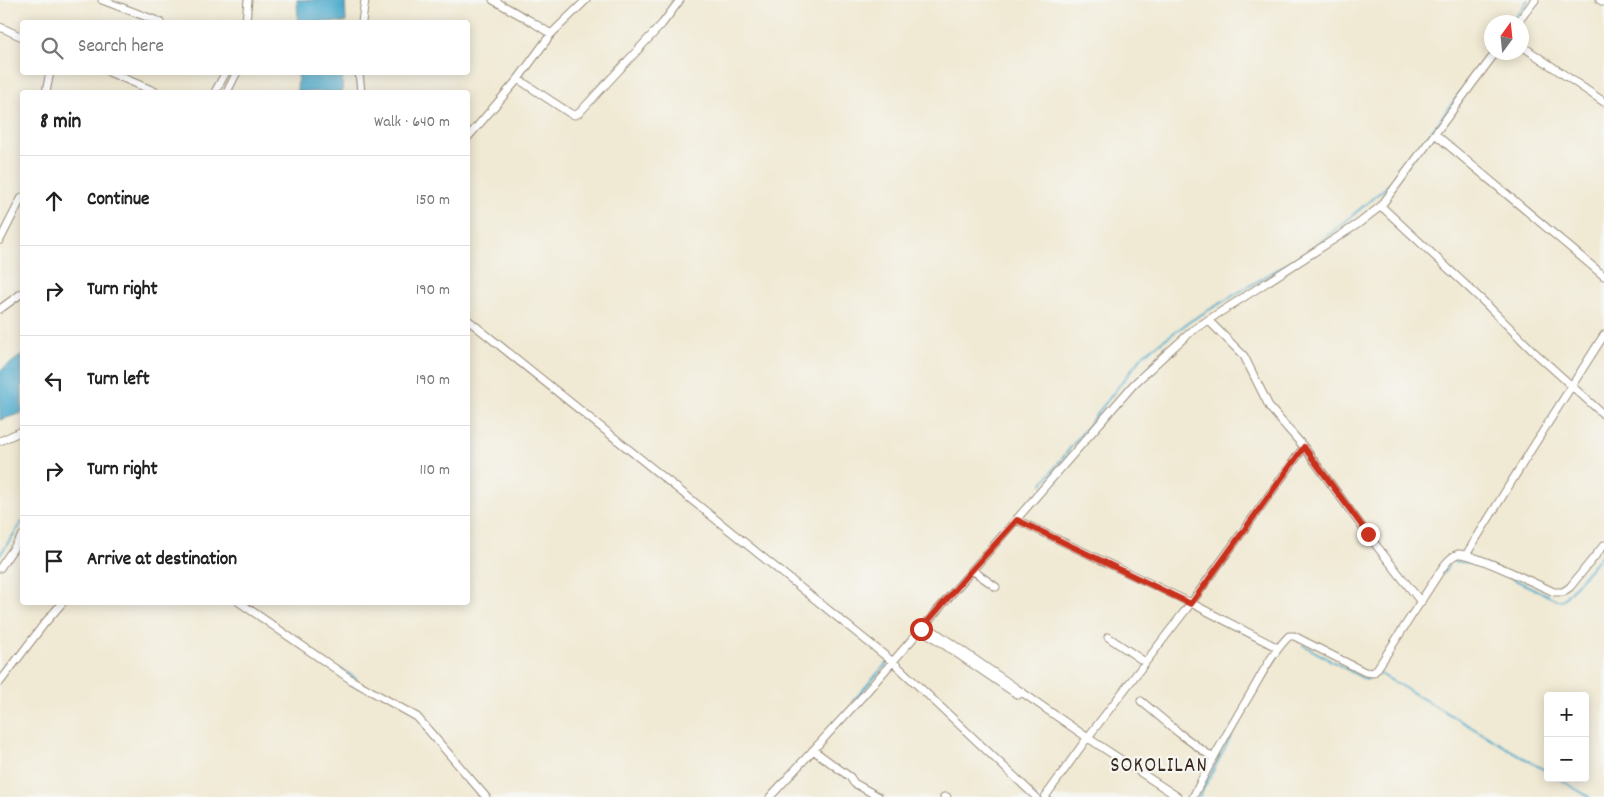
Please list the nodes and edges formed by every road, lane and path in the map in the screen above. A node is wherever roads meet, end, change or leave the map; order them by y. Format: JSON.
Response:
{"nodes":[{"id":1,"x":102,"y":0,"type":"edge"},
{"id":2,"x":248,"y":0,"type":"edge"},
{"id":3,"x":365,"y":0,"type":"edge"},
{"id":4,"x":493,"y":0,"type":"edge"},
{"id":5,"x":586,"y":0,"type":"edge"},
{"id":6,"x":680,"y":0,"type":"edge"},
{"id":7,"x":1535,"y":0,"type":"edge"},
{"id":8,"x":1600,"y":0,"type":"edge"},
{"id":9,"x":1604,"y":2,"type":"edge"},
{"id":10,"x":1523,"y":15,"type":"edge"},
{"id":11,"x":155,"y":20,"type":"edge"},
{"id":12,"x":246,"y":20,"type":"edge"},
{"id":13,"x":362,"y":20,"type":"edge"},
{"id":14,"x":0,"y":27,"type":"edge"},
{"id":15,"x":551,"y":34,"type":"junction"},
{"id":16,"x":20,"y":35,"type":"edge"},
{"id":17,"x":1529,"y":51,"type":"edge"},
{"id":18,"x":1490,"y":60,"type":"edge"},
{"id":19,"x":49,"y":75,"type":"edge"},
{"id":20,"x":115,"y":75,"type":"edge"},
{"id":21,"x":224,"y":75,"type":"edge"},
{"id":22,"x":236,"y":75,"type":"edge"},
{"id":23,"x":359,"y":75,"type":"edge"},
{"id":24,"x":518,"y":79,"type":"junction"},
{"id":25,"x":46,"y":90,"type":"edge"},
{"id":26,"x":147,"y":90,"type":"edge"},
{"id":27,"x":216,"y":90,"type":"edge"},
{"id":28,"x":228,"y":90,"type":"edge"},
{"id":29,"x":361,"y":90,"type":"edge"},
{"id":30,"x":1604,"y":102,"type":"edge"},
{"id":31,"x":1435,"y":134,"type":"junction"},
{"id":32,"x":470,"y":135,"type":"edge"},
{"id":33,"x":20,"y":200,"type":"edge"},
{"id":34,"x":1381,"y":206,"type":"junction"},
{"id":35,"x":2,"y":231,"type":"edge"},
{"id":36,"x":0,"y":240,"type":"edge"},
{"id":37,"x":1604,"y":276,"type":"edge"},
{"id":38,"x":20,"y":294,"type":"edge"},
{"id":39,"x":0,"y":309,"type":"edge"},
{"id":40,"x":1208,"y":320,"type":"junction"},
{"id":41,"x":470,"y":322,"type":"edge"},
{"id":42,"x":1604,"y":335,"type":"edge"},
{"id":43,"x":1572,"y":386,"type":"junction"},
{"id":44,"x":1604,"y":415,"type":"edge"},
{"id":45,"x":20,"y":432,"type":"edge"},
{"id":46,"x":0,"y":441,"type":"edge"},
{"id":47,"x":1304,"y":447,"type":"junction"},
{"id":48,"x":1017,"y":520,"type":"junction"},
{"id":49,"x":20,"y":539,"type":"edge"},
{"id":50,"x":1604,"y":546,"type":"edge"},
{"id":51,"x":1466,"y":555,"type":"junction"},
{"id":52,"x":0,"y":568,"type":"edge"},
{"id":53,"x":972,"y":570,"type":"junction"},
{"id":54,"x":996,"y":588,"type":"dead end"},
{"id":55,"x":1421,"y":602,"type":"junction"},
{"id":56,"x":1191,"y":604,"type":"junction"},
{"id":57,"x":60,"y":605,"type":"edge"},
{"id":58,"x":243,"y":605,"type":"edge"},
{"id":59,"x":923,"y":627,"type":"junction"},
{"id":60,"x":1108,"y":638,"type":"dead end"},
{"id":61,"x":1278,"y":648,"type":"junction"},
{"id":62,"x":887,"y":658,"type":"junction"},
{"id":63,"x":1145,"y":662,"type":"junction"},
{"id":64,"x":0,"y":682,"type":"edge"},
{"id":65,"x":1141,"y":701,"type":"dead end"},
{"id":66,"x":1086,"y":740,"type":"junction"},
{"id":67,"x":813,"y":750,"type":"junction"},
{"id":68,"x":1213,"y":758,"type":"junction"},
{"id":69,"x":486,"y":797,"type":"edge"},
{"id":70,"x":770,"y":797,"type":"edge"},
{"id":71,"x":879,"y":797,"type":"edge"},
{"id":72,"x":1036,"y":797,"type":"edge"},
{"id":73,"x":1045,"y":797,"type":"edge"},
{"id":74,"x":1171,"y":797,"type":"edge"},
{"id":75,"x":1178,"y":797,"type":"edge"},
{"id":76,"x":1193,"y":797,"type":"edge"}],
"edges":[{"from":1,"to":11,"type":"street"},
{"from":2,"to":12,"type":"street"},
{"from":3,"to":13,"type":"street"},
{"from":4,"to":15,"type":"street"},
{"from":5,"to":15,"type":"street"},
{"from":6,"to":24,"type":"street"},
{"from":7,"to":10,"type":"street"},
{"from":8,"to":9,"type":"street"},
{"from":14,"to":16,"type":"street"},
{"from":15,"to":24,"type":"street"},
{"from":17,"to":30,"type":"street"},
{"from":18,"to":31,"type":"street"},
{"from":19,"to":25,"type":"street"},
{"from":20,"to":26,"type":"street"},
{"from":21,"to":27,"type":"street"},
{"from":22,"to":28,"type":"street"},
{"from":23,"to":29,"type":"street"},
{"from":24,"to":32,"type":"street"},
{"from":31,"to":34,"type":"street"},
{"from":31,"to":37,"type":"street"},
{"from":33,"to":35,"type":"street"},
{"from":34,"to":40,"type":"street"},
{"from":34,"to":43,"type":"street"},
{"from":35,"to":36,"type":"street"},
{"from":38,"to":39,"type":"street"},
{"from":40,"to":47,"type":"street"},
{"from":40,"to":48,"type":"street"},
{"from":41,"to":62,"type":"street"},
{"from":42,"to":43,"type":"street"},
{"from":43,"to":44,"type":"street"},
{"from":43,"to":51,"type":"street"},
{"from":45,"to":46,"type":"street"},
{"from":47,"to":55,"type":"street"},
{"from":47,"to":56,"type":"street"},
{"from":48,"to":53,"type":"street"},
{"from":48,"to":56,"type":"street"},
{"from":49,"to":52,"type":"street"},
{"from":50,"to":51,"type":"street"},
{"from":51,"to":55,"type":"street"},
{"from":53,"to":54,"type":"street"},
{"from":53,"to":59,"type":"street"},
{"from":55,"to":61,"type":"street"},
{"from":56,"to":61,"type":"street"},
{"from":56,"to":63,"type":"street"},
{"from":57,"to":64,"type":"street"},
{"from":58,"to":69,"type":"street"},
{"from":59,"to":62,"type":"street"},
{"from":59,"to":66,"type":"street"},
{"from":60,"to":63,"type":"street"},
{"from":61,"to":68,"type":"street"},
{"from":62,"to":67,"type":"street"},
{"from":62,"to":72,"type":"street"},
{"from":63,"to":66,"type":"street"},
{"from":65,"to":68,"type":"street"},
{"from":66,"to":73,"type":"street"},
{"from":66,"to":74,"type":"street"},
{"from":66,"to":75,"type":"street"},
{"from":67,"to":70,"type":"street"},
{"from":67,"to":71,"type":"street"},
{"from":68,"to":76,"type":"street"}]}
